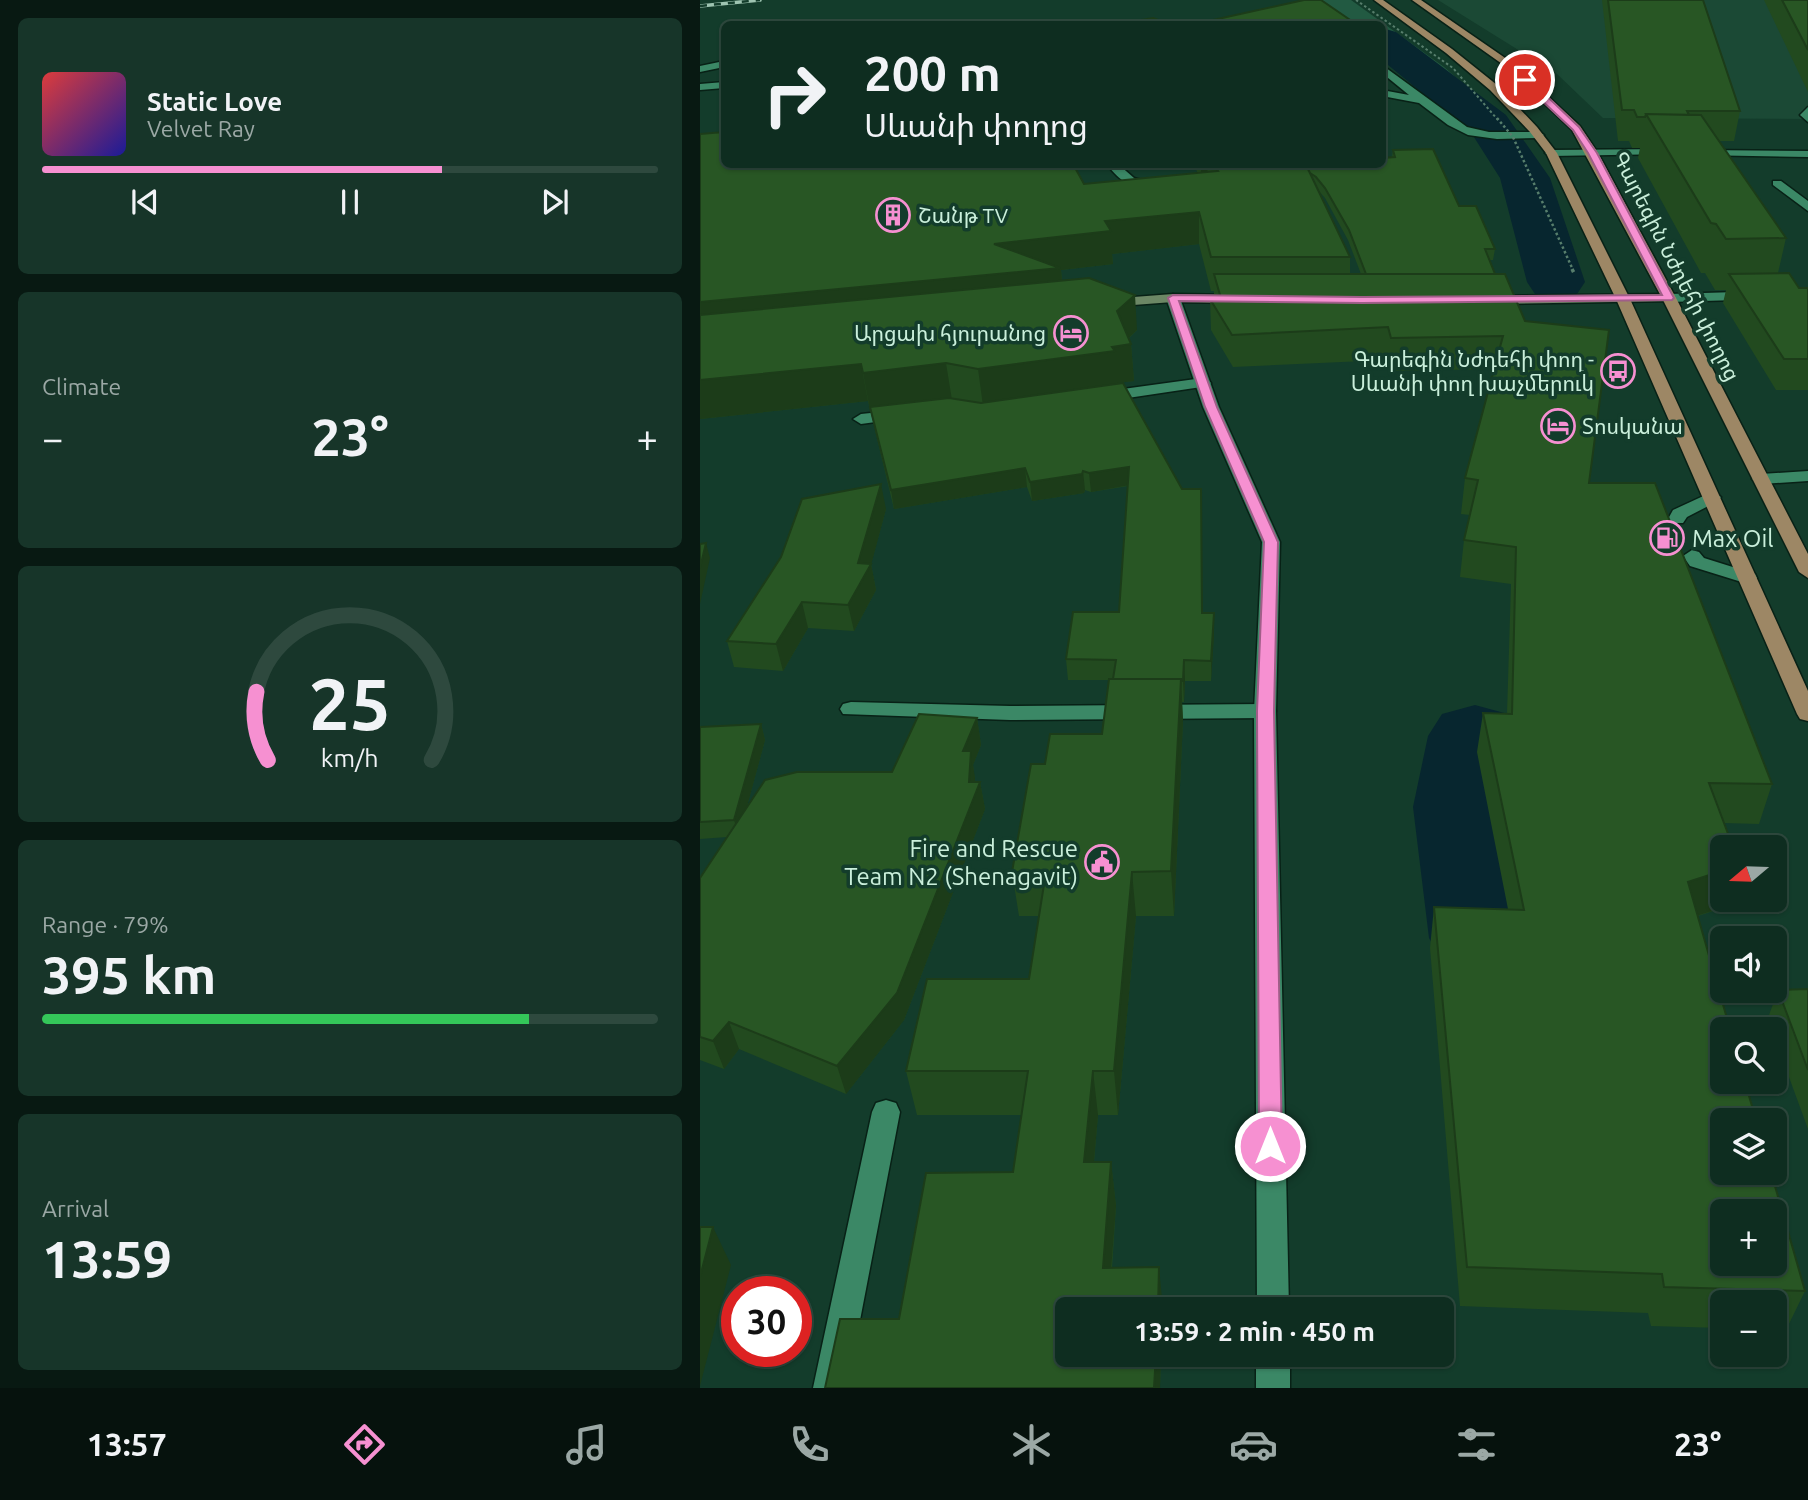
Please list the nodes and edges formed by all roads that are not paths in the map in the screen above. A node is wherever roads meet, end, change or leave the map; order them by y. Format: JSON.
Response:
{"nodes":[{"id":1,"x":1378,"y":0,"type":"edge"},
{"id":2,"x":1416,"y":0,"type":"edge"},
{"id":3,"x":721,"y":65,"type":"edge"},
{"id":4,"x":700,"y":69,"type":"edge"},
{"id":5,"x":1386,"y":71,"type":"edge"},
{"id":6,"x":721,"y":85,"type":"edge"},
{"id":7,"x":700,"y":87,"type":"edge"},
{"id":8,"x":1386,"y":94,"type":"edge"},
{"id":9,"x":1421,"y":100,"type":"junction"},
{"id":10,"x":1808,"y":110,"type":"edge"},
{"id":11,"x":1808,"y":119,"type":"edge"},
{"id":12,"x":1539,"y":135,"type":"junction"},
{"id":13,"x":1674,"y":152,"type":"edge"},
{"id":14,"x":1551,"y":153,"type":"junction"},
{"id":15,"x":1592,"y":153,"type":"junction"},
{"id":16,"x":1688,"y":153,"type":"edge"},
{"id":17,"x":1808,"y":154,"type":"edge"},
{"id":18,"x":1114,"y":168,"type":"edge"},
{"id":19,"x":1777,"y":183,"type":"dead end"},
{"id":20,"x":1168,"y":186,"type":"edge"},
{"id":21,"x":1808,"y":207,"type":"edge"},
{"id":22,"x":1808,"y":294,"type":"edge"},
{"id":23,"x":1173,"y":298,"type":"junction"},
{"id":24,"x":1669,"y":298,"type":"junction"},
{"id":25,"x":1254,"y":299,"type":"edge"},
{"id":26,"x":1623,"y":299,"type":"junction"},
{"id":27,"x":1473,"y":300,"type":"edge"},
{"id":28,"x":1093,"y":304,"type":"edge"},
{"id":29,"x":1203,"y":383,"type":"junction"},
{"id":30,"x":1079,"y":400,"type":"edge"},
{"id":31,"x":913,"y":413,"type":"edge"},
{"id":32,"x":861,"y":419,"type":"dead end"},
{"id":33,"x":1808,"y":476,"type":"edge"},
{"id":34,"x":1761,"y":479,"type":"junction"},
{"id":35,"x":1712,"y":498,"type":"junction"},
{"id":36,"x":1677,"y":519,"type":"dead end"},
{"id":37,"x":1692,"y":556,"type":"dead end"},
{"id":38,"x":1808,"y":572,"type":"edge"},
{"id":39,"x":1748,"y":578,"type":"junction"},
{"id":40,"x":851,"y":709,"type":"dead end"},
{"id":41,"x":1265,"y":711,"type":"junction"},
{"id":42,"x":1808,"y":714,"type":"edge"},
{"id":43,"x":886,"y":1112,"type":"dead end"},
{"id":44,"x":1273,"y":1297,"type":"edge"},
{"id":45,"x":1273,"y":1367,"type":"edge"},
{"id":46,"x":830,"y":1388,"type":"edge"},
{"id":47,"x":1273,"y":1388,"type":"edge"}],
"edges":[{"from":1,"to":12,"type":"main road"},
{"from":2,"to":15,"type":"main road","name":"Գարեգին Նժդեհի փողոց"},
{"from":3,"to":4,"type":"street"},
{"from":5,"to":9,"type":"street"},
{"from":6,"to":7,"type":"street"},
{"from":8,"to":9,"type":"street"},
{"from":9,"to":12,"type":"street"},
{"from":10,"to":11,"type":"street"},
{"from":12,"to":14,"type":"main road"},
{"from":13,"to":15,"type":"street"},
{"from":14,"to":15,"type":"street"},
{"from":14,"to":26,"type":"main road"},
{"from":15,"to":24,"type":"main road","name":"Գարեգին Նժդեհի փողոց"},
{"from":16,"to":17,"type":"street"},
{"from":18,"to":20,"type":"street"},
{"from":19,"to":21,"type":"street"},
{"from":22,"to":24,"type":"street"},
{"from":23,"to":25,"type":"street"},
{"from":23,"to":28,"type":"street"},
{"from":23,"to":29,"type":"street"},
{"from":24,"to":26,"type":"street"},
{"from":24,"to":34,"type":"main road","name":"Գարեգին Նժդեհի փողոց"},
{"from":26,"to":27,"type":"street"},
{"from":26,"to":35,"type":"main road"},
{"from":29,"to":30,"type":"street"},
{"from":29,"to":41,"type":"street"},
{"from":31,"to":32,"type":"street"},
{"from":33,"to":34,"type":"street"},
{"from":34,"to":38,"type":"main road","name":"Գարեգին Նժդեհի փողոց"},
{"from":35,"to":36,"type":"street"},
{"from":35,"to":39,"type":"main road"},
{"from":37,"to":39,"type":"street"},
{"from":39,"to":42,"type":"main road"},
{"from":40,"to":41,"type":"street"},
{"from":41,"to":44,"type":"street"},
{"from":43,"to":46,"type":"street"},
{"from":45,"to":47,"type":"street"}]}
